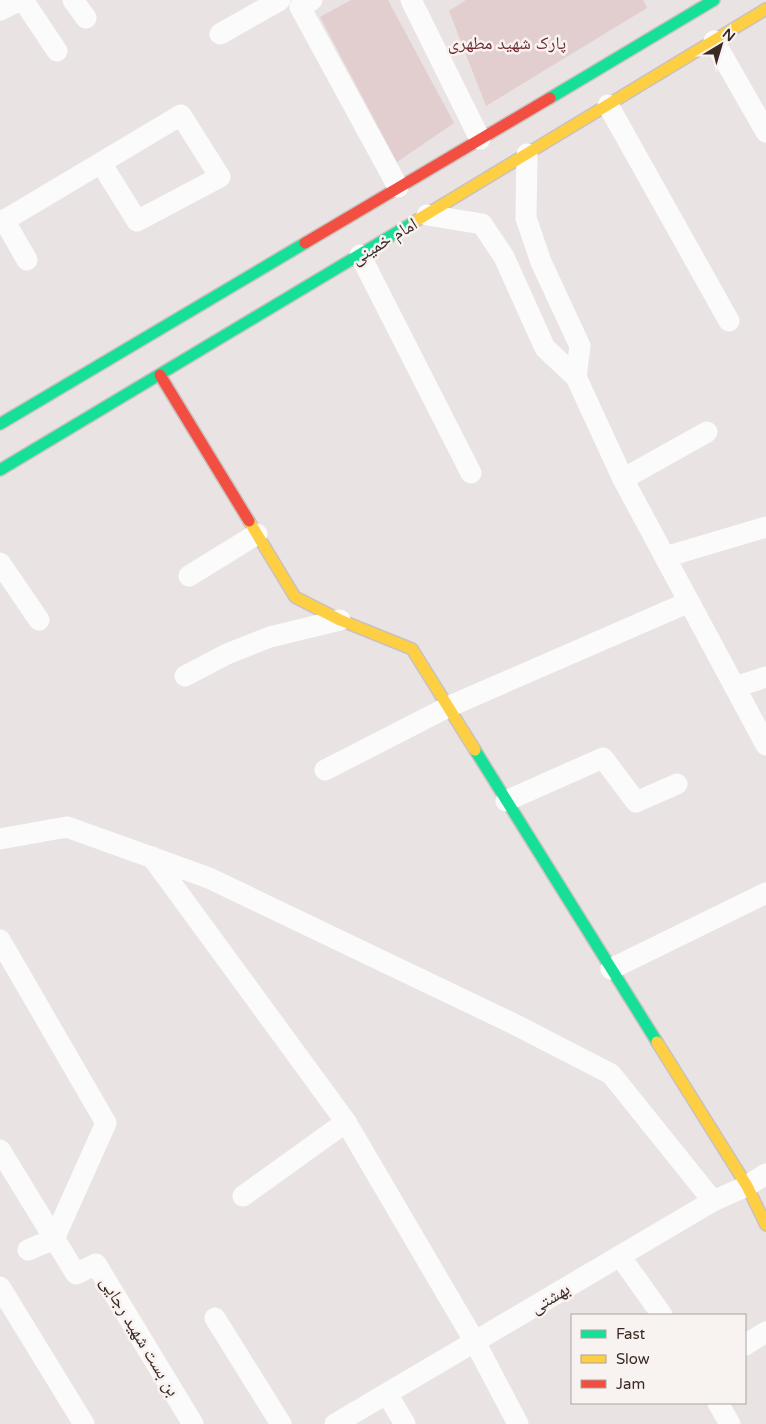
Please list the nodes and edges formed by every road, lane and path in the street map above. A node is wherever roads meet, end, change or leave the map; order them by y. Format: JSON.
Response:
{"nodes":[{"id":1,"x":22,"y":0,"type":"edge"},
{"id":2,"x":74,"y":0,"type":"edge"},
{"id":3,"x":280,"y":0,"type":"edge"},
{"id":4,"x":690,"y":0,"type":"edge"},
{"id":5,"x":714,"y":0,"type":"edge"},
{"id":6,"x":300,"y":2,"type":"edge"},
{"id":7,"x":415,"y":2,"type":"edge"},
{"id":8,"x":766,"y":9,"type":"edge"},
{"id":9,"x":0,"y":10,"type":"edge"},
{"id":10,"x":698,"y":15,"type":"junction"},
{"id":11,"x":86,"y":18,"type":"dead end"},
{"id":12,"x":220,"y":34,"type":"dead end"},
{"id":13,"x":712,"y":38,"type":"junction"},
{"id":14,"x":57,"y":51,"type":"dead end"},
{"id":15,"x":608,"y":105,"type":"junction"},
{"id":16,"x":766,"y":132,"type":"edge"},
{"id":17,"x":480,"y":138,"type":"junction"},
{"id":18,"x":527,"y":154,"type":"junction"},
{"id":19,"x":101,"y":163,"type":"junction"},
{"id":20,"x":398,"y":187,"type":"junction"},
{"id":21,"x":426,"y":215,"type":"junction"},
{"id":22,"x":2,"y":222,"type":"edge"},
{"id":23,"x":360,"y":255,"type":"junction"},
{"id":24,"x":27,"y":260,"type":"dead end"},
{"id":25,"x":730,"y":321,"type":"dead end"},
{"id":26,"x":160,"y":375,"type":"junction"},
{"id":27,"x":576,"y":377,"type":"junction"},
{"id":28,"x":0,"y":424,"type":"edge"},
{"id":29,"x":707,"y":432,"type":"dead end"},
{"id":30,"x":0,"y":470,"type":"edge"},
{"id":31,"x":471,"y":473,"type":"dead end"},
{"id":32,"x":623,"y":479,"type":"junction"},
{"id":33,"x":766,"y":527,"type":"edge"},
{"id":34,"x":257,"y":534,"type":"junction"},
{"id":35,"x":665,"y":557,"type":"junction"},
{"id":36,"x":0,"y":564,"type":"edge"},
{"id":37,"x":189,"y":576,"type":"dead end"},
{"id":38,"x":689,"y":602,"type":"junction"},
{"id":39,"x":39,"y":620,"type":"dead end"},
{"id":40,"x":340,"y":620,"type":"junction"},
{"id":41,"x":185,"y":676,"type":"dead end"},
{"id":42,"x":766,"y":676,"type":"edge"},
{"id":43,"x":735,"y":687,"type":"junction"},
{"id":44,"x":448,"y":707,"type":"junction"},
{"id":45,"x":766,"y":745,"type":"edge"},
{"id":46,"x":325,"y":770,"type":"dead end"},
{"id":47,"x":677,"y":784,"type":"dead end"},
{"id":48,"x":506,"y":801,"type":"junction"},
{"id":49,"x":0,"y":839,"type":"edge"},
{"id":50,"x":152,"y":857,"type":"junction"},
{"id":51,"x":766,"y":893,"type":"edge"},
{"id":52,"x":0,"y":940,"type":"edge"},
{"id":53,"x":611,"y":969,"type":"junction"},
{"id":54,"x":346,"y":1122,"type":"junction"},
{"id":55,"x":0,"y":1150,"type":"edge"},
{"id":56,"x":766,"y":1174,"type":"edge"},
{"id":57,"x":747,"y":1186,"type":"junction"},
{"id":58,"x":243,"y":1196,"type":"dead end"},
{"id":59,"x":713,"y":1201,"type":"junction"},
{"id":60,"x":766,"y":1225,"type":"edge"},
{"id":61,"x":54,"y":1238,"type":"junction"},
{"id":62,"x":28,"y":1250,"type":"dead end"},
{"id":63,"x":620,"y":1256,"type":"junction"},
{"id":64,"x":0,"y":1287,"type":"edge"},
{"id":65,"x":661,"y":1314,"type":"edge"},
{"id":66,"x":215,"y":1318,"type":"dead end"},
{"id":67,"x":766,"y":1332,"type":"edge"},
{"id":68,"x":475,"y":1342,"type":"junction"},
{"id":69,"x":746,"y":1344,"type":"edge"},
{"id":70,"x":387,"y":1394,"type":"junction"},
{"id":71,"x":719,"y":1404,"type":"edge"},
{"id":72,"x":84,"y":1424,"type":"edge"},
{"id":73,"x":193,"y":1424,"type":"edge"},
{"id":74,"x":281,"y":1424,"type":"edge"},
{"id":75,"x":335,"y":1424,"type":"edge"},
{"id":76,"x":405,"y":1424,"type":"edge"},
{"id":77,"x":518,"y":1424,"type":"edge"},
{"id":78,"x":730,"y":1424,"type":"edge"}],
"edges":[{"from":1,"to":9,"type":"street"},
{"from":1,"to":14,"type":"street"},
{"from":2,"to":11,"type":"street"},
{"from":3,"to":12,"type":"street"},
{"from":4,"to":10,"type":"main road"},
{"from":5,"to":10,"type":"main road"},
{"from":6,"to":20,"type":"street"},
{"from":7,"to":17,"type":"street"},
{"from":8,"to":13,"type":"main road","name":"امام خمینی"},
{"from":10,"to":17,"type":"main road"},
{"from":13,"to":15,"type":"main road","name":"امام خمینی"},
{"from":13,"to":16,"type":"street"},
{"from":15,"to":18,"type":"main road","name":"امام خمینی"},
{"from":15,"to":25,"type":"street"},
{"from":17,"to":20,"type":"main road"},
{"from":18,"to":21,"type":"main road","name":"امام خمینی"},
{"from":18,"to":27,"type":"street"},
{"from":19,"to":19,"type":"street"},
{"from":19,"to":22,"type":"street"},
{"from":20,"to":28,"type":"main road"},
{"from":21,"to":23,"type":"main road","name":"امام خمینی"},
{"from":21,"to":27,"type":"street"},
{"from":22,"to":24,"type":"street"},
{"from":23,"to":26,"type":"main road","name":"امام خمینی"},
{"from":23,"to":31,"type":"street"},
{"from":26,"to":30,"type":"main road","name":"امام خمینی"},
{"from":26,"to":34,"type":"main road"},
{"from":27,"to":32,"type":"street"},
{"from":29,"to":32,"type":"street"},
{"from":32,"to":35,"type":"street"},
{"from":33,"to":35,"type":"street"},
{"from":34,"to":37,"type":"street"},
{"from":34,"to":40,"type":"main road"},
{"from":35,"to":38,"type":"street"},
{"from":36,"to":39,"type":"street"},
{"from":38,"to":43,"type":"street"},
{"from":38,"to":44,"type":"street"},
{"from":40,"to":41,"type":"street"},
{"from":40,"to":44,"type":"main road"},
{"from":42,"to":43,"type":"street"},
{"from":43,"to":45,"type":"street"},
{"from":44,"to":46,"type":"street"},
{"from":44,"to":48,"type":"main road"},
{"from":47,"to":48,"type":"street"},
{"from":48,"to":53,"type":"main road"},
{"from":49,"to":50,"type":"street"},
{"from":50,"to":54,"type":"street"},
{"from":50,"to":59,"type":"street"},
{"from":51,"to":53,"type":"street"},
{"from":52,"to":61,"type":"street"},
{"from":53,"to":57,"type":"main road"},
{"from":54,"to":58,"type":"street"},
{"from":54,"to":68,"type":"street"},
{"from":55,"to":61,"type":"street","name":"بن بست شهید رجایی"},
{"from":56,"to":57,"type":"street","name":"بهشتی"},
{"from":57,"to":59,"type":"street","name":"بهشتی"},
{"from":57,"to":60,"type":"main road"},
{"from":59,"to":63,"type":"street","name":"بهشتی"},
{"from":61,"to":62,"type":"street"},
{"from":61,"to":73,"type":"street","name":"بن بست شهید رجایی"},
{"from":63,"to":65,"type":"street"},
{"from":63,"to":68,"type":"street","name":"بهشتی"},
{"from":64,"to":72,"type":"street"},
{"from":66,"to":74,"type":"street"},
{"from":67,"to":69,"type":"street"},
{"from":68,"to":70,"type":"street","name":"بهشتی"},
{"from":68,"to":77,"type":"street"},
{"from":70,"to":75,"type":"street","name":"بهشتی"},
{"from":70,"to":76,"type":"street"},
{"from":71,"to":78,"type":"street"}]}
